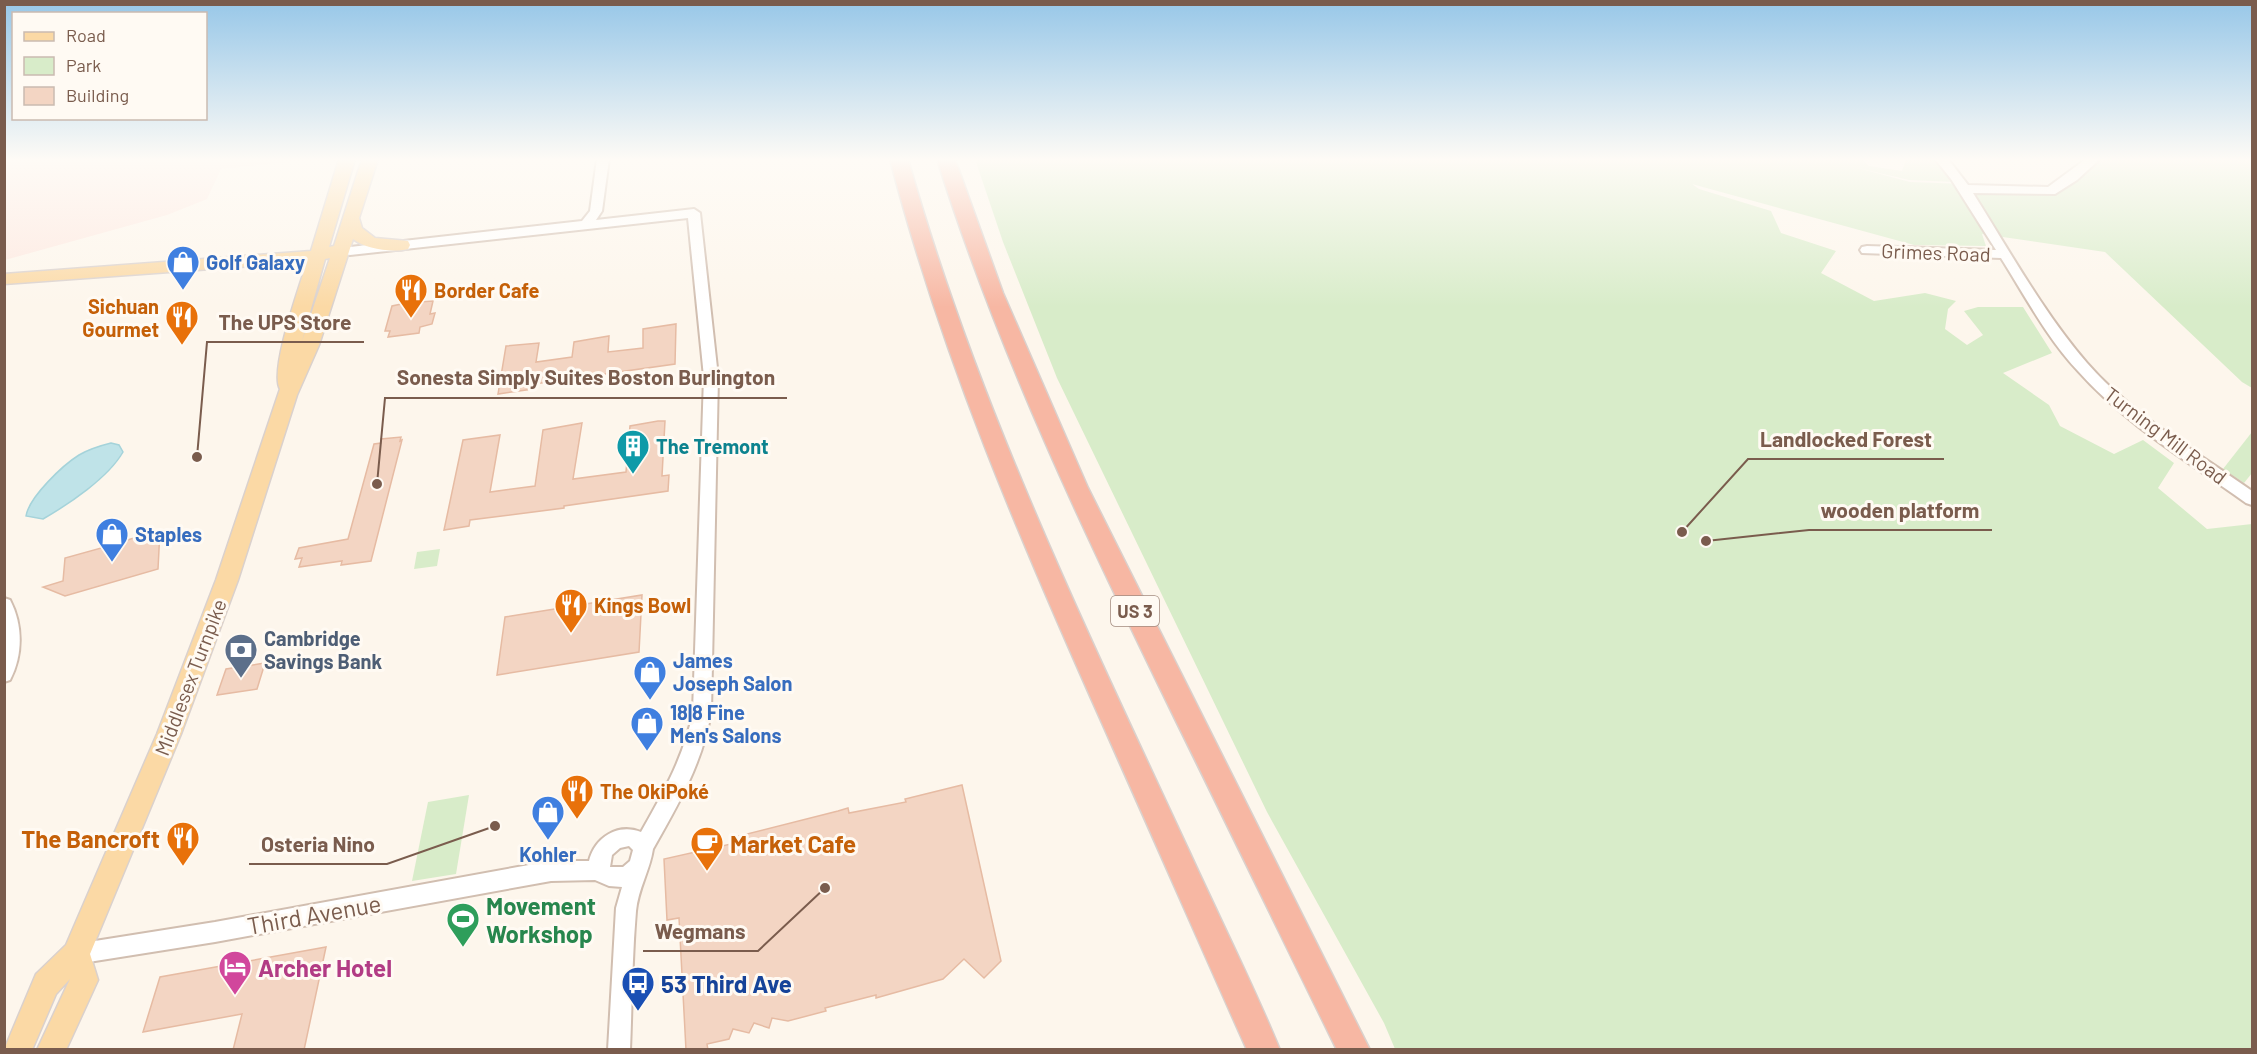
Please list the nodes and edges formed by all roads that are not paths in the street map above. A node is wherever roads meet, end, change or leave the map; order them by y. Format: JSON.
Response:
{"nodes":[{"id":1,"x":333,"y":208,"type":"edge"},
{"id":2,"x":355,"y":208,"type":"edge"},
{"id":3,"x":596,"y":208,"type":"edge"},
{"id":4,"x":912,"y":208,"type":"edge"},
{"id":5,"x":962,"y":208,"type":"edge"},
{"id":6,"x":1976,"y":208,"type":"edge"},
{"id":7,"x":352,"y":220,"type":"junction"},
{"id":8,"x":585,"y":226,"type":"junction"},
{"id":9,"x":402,"y":245,"type":"junction"},
{"id":10,"x":341,"y":249,"type":"junction"},
{"id":11,"x":1867,"y":250,"type":"dead end"},
{"id":12,"x":320,"y":251,"type":"junction"},
{"id":13,"x":2005,"y":254,"type":"junction"},
{"id":14,"x":4,"y":268,"type":"edge"},
{"id":15,"x":4,"y":279,"type":"edge"},
{"id":16,"x":287,"y":395,"type":"junction"},
{"id":17,"x":2253,"y":499,"type":"edge"},
{"id":18,"x":4,"y":605,"type":"edge"},
{"id":19,"x":4,"y":675,"type":"edge"},
{"id":20,"x":668,"y":803,"type":"junction"},
{"id":21,"x":622,"y":838,"type":"junction"},
{"id":22,"x":644,"y":847,"type":"junction"},
{"id":23,"x":605,"y":867,"type":"junction"},
{"id":24,"x":637,"y":869,"type":"junction"},
{"id":25,"x":626,"y":908,"type":"junction"},
{"id":26,"x":76,"y":954,"type":"junction"},
{"id":27,"x":17,"y":1050,"type":"edge"},
{"id":28,"x":51,"y":1050,"type":"edge"},
{"id":29,"x":619,"y":1050,"type":"edge"},
{"id":30,"x":1264,"y":1050,"type":"edge"},
{"id":31,"x":1354,"y":1050,"type":"edge"}],
"edges":[{"from":1,"to":12,"type":"main road","name":"Middlesex Turnpike"},
{"from":2,"to":7,"type":"main road","name":"Middlesex Turnpike"},
{"from":3,"to":8,"type":"street"},
{"from":4,"to":30,"type":"highway"},
{"from":5,"to":31,"type":"highway","number":"US 3"},
{"from":6,"to":13,"type":"street","name":"Turning Mill Road"},
{"from":7,"to":9,"type":"main road"},
{"from":7,"to":10,"type":"main road","name":"Middlesex Turnpike"},
{"from":8,"to":9,"type":"street"},
{"from":8,"to":20,"type":"street"},
{"from":9,"to":10,"type":"street"},
{"from":10,"to":12,"type":"main road"},
{"from":10,"to":16,"type":"main road","name":"Middlesex Turnpike"},
{"from":11,"to":13,"type":"street","name":"Grimes Road"},
{"from":12,"to":14,"type":"main road"},
{"from":12,"to":15,"type":"main road"},
{"from":12,"to":16,"type":"main road","name":"Middlesex Turnpike"},
{"from":13,"to":17,"type":"street","name":"Turning Mill Road"},
{"from":16,"to":26,"type":"main road","name":"Middlesex Turnpike"},
{"from":18,"to":19,"type":"street"},
{"from":20,"to":21,"type":"street"},
{"from":20,"to":22,"type":"street"},
{"from":21,"to":22,"type":"street"},
{"from":21,"to":23,"type":"street"},
{"from":22,"to":24,"type":"street"},
{"from":23,"to":24,"type":"street"},
{"from":23,"to":25,"type":"street"},
{"from":23,"to":26,"type":"street","name":"Third Avenue"},
{"from":24,"to":25,"type":"street"},
{"from":25,"to":29,"type":"street"},
{"from":26,"to":27,"type":"main road","name":"Middlesex Turnpike"},
{"from":26,"to":28,"type":"main road"}]}
